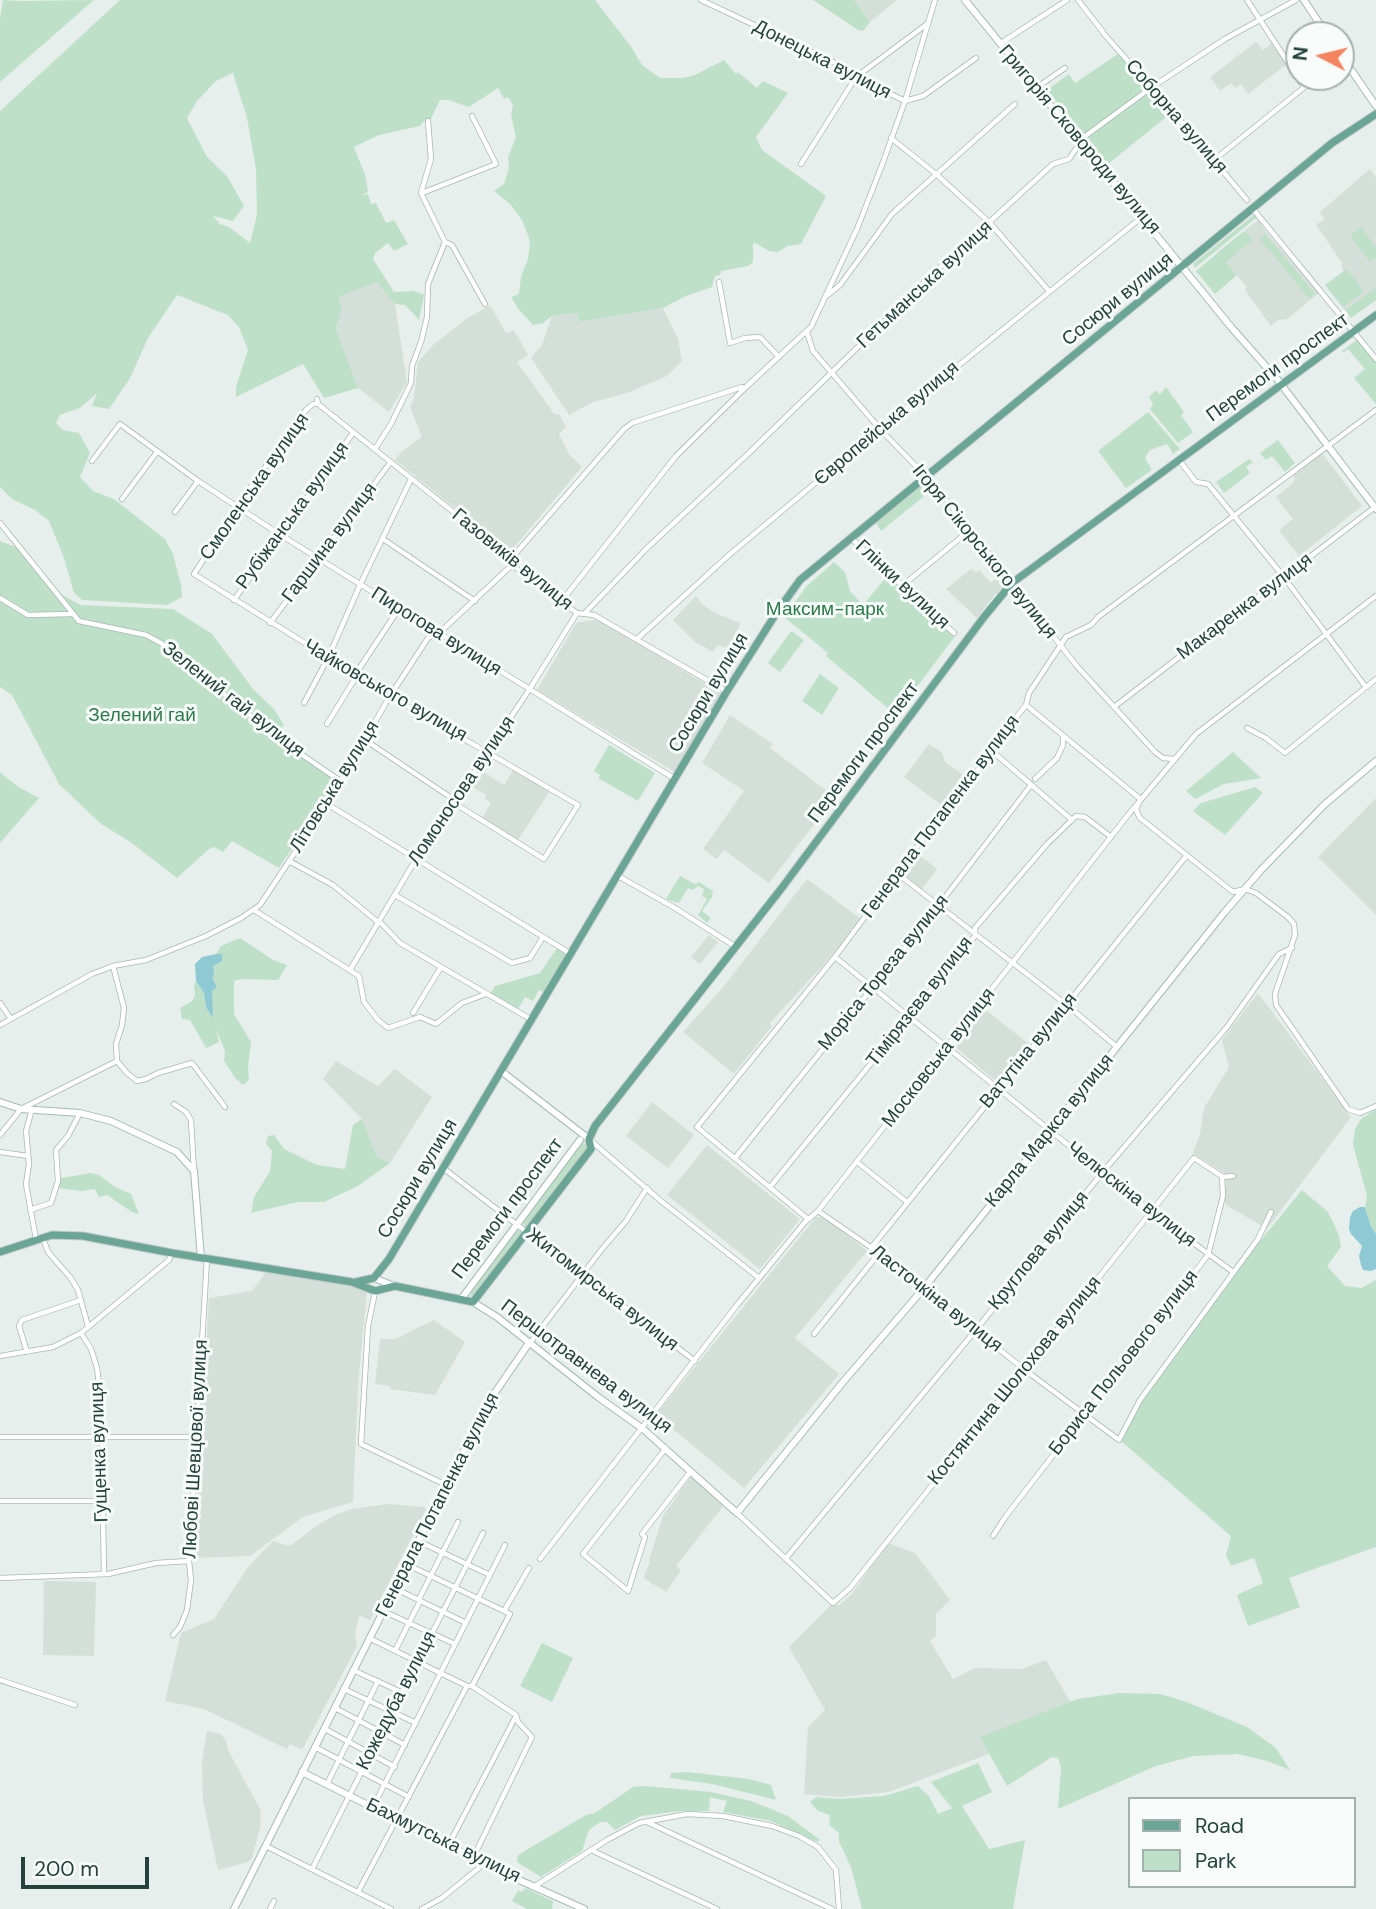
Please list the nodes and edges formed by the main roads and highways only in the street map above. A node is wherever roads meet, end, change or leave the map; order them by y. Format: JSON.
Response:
{"nodes":[{"id":1,"x":1376,"y":114,"type":"edge"},
{"id":2,"x":1376,"y":315,"type":"edge"},
{"id":3,"x":0,"y":1252,"type":"edge"},
{"id":4,"x":375,"y":1284,"type":"junction"},
{"id":5,"x":473,"y":1301,"type":"joint"}],
"edges":[{"from":1,"to":4,"type":"main road","name":"Сосюри вулиця"},
{"from":2,"to":5,"type":"main road","name":"Перемоги проспект"},
{"from":3,"to":4,"type":"main road","name":"Першотравнева вулиця"},
{"from":4,"to":5,"type":"main road","name":"Першотравнева вулиця"}]}
